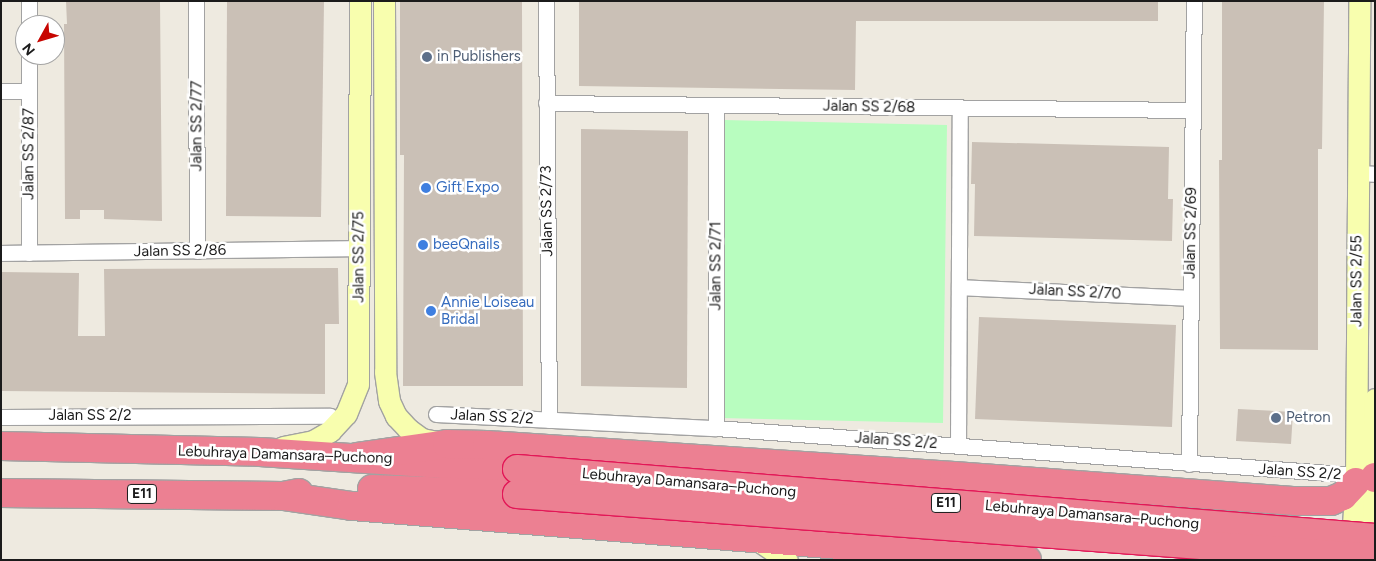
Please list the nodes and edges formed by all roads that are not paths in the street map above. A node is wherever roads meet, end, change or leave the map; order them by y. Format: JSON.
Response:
{"nodes":[{"id":1,"x":29,"y":1,"type":"edge"},
{"id":2,"x":196,"y":1,"type":"edge"},
{"id":3,"x":360,"y":1,"type":"edge"},
{"id":4,"x":384,"y":1,"type":"edge"},
{"id":5,"x":546,"y":1,"type":"edge"},
{"id":6,"x":1194,"y":1,"type":"edge"},
{"id":7,"x":1359,"y":1,"type":"edge"},
{"id":8,"x":29,"y":15,"type":"edge"},
{"id":9,"x":29,"y":65,"type":"edge"},
{"id":10,"x":1,"y":91,"type":"edge"},
{"id":11,"x":29,"y":91,"type":"junction"},
{"id":12,"x":546,"y":103,"type":"junction"},
{"id":13,"x":716,"y":105,"type":"junction"},
{"id":14,"x":960,"y":107,"type":"junction"},
{"id":15,"x":1192,"y":110,"type":"junction"},
{"id":16,"x":1366,"y":174,"type":"edge"},
{"id":17,"x":358,"y":248,"type":"junction"},
{"id":18,"x":197,"y":251,"type":"junction"},
{"id":19,"x":1,"y":253,"type":"edge"},
{"id":20,"x":29,"y":253,"type":"junction"},
{"id":21,"x":959,"y":286,"type":"junction"},
{"id":22,"x":1191,"y":298,"type":"junction"},
{"id":23,"x":1375,"y":399,"type":"edge"},
{"id":24,"x":436,"y":414,"type":"dead end"},
{"id":25,"x":330,"y":416,"type":"dead end"},
{"id":26,"x":1,"y":417,"type":"edge"},
{"id":27,"x":549,"y":420,"type":"junction"},
{"id":28,"x":716,"y":428,"type":"junction"},
{"id":29,"x":447,"y":444,"type":"junction"},
{"id":30,"x":958,"y":445,"type":"junction"},
{"id":31,"x":1,"y":446,"type":"edge"},
{"id":32,"x":260,"y":452,"type":"junction"},
{"id":33,"x":356,"y":456,"type":"junction"},
{"id":34,"x":1189,"y":464,"type":"junction"},
{"id":35,"x":1367,"y":478,"type":"edge"},
{"id":36,"x":517,"y":482,"type":"junction"},
{"id":37,"x":1,"y":493,"type":"edge"},
{"id":38,"x":283,"y":496,"type":"junction"},
{"id":39,"x":1296,"y":502,"type":"junction"},
{"id":40,"x":751,"y":537,"type":"junction"},
{"id":41,"x":1375,"y":538,"type":"edge"},
{"id":42,"x":873,"y":548,"type":"junction"},
{"id":43,"x":1374,"y":559,"type":"edge"},
{"id":44,"x":787,"y":560,"type":"edge"},
{"id":45,"x":832,"y":560,"type":"edge"},
{"id":46,"x":1027,"y":560,"type":"edge"},
{"id":47,"x":1319,"y":560,"type":"edge"},
{"id":48,"x":1351,"y":560,"type":"edge"}],
"edges":[{"from":1,"to":8,"type":"street"},
{"from":2,"to":18,"type":"street","name":"Jalan SS 2/77"},
{"from":3,"to":17,"type":"street","name":"Jalan SS 2/75"},
{"from":4,"to":29,"type":"street","name":"Jalan SS 2/75"},
{"from":5,"to":12,"type":"street","name":"Jalan SS 2/73"},
{"from":6,"to":15,"type":"street","name":"Jalan SS 2/69"},
{"from":7,"to":16,"type":"street","name":"Jalan SS 2/55"},
{"from":9,"to":11,"type":"street","name":"Jalan SS 2/87"},
{"from":10,"to":11,"type":"street"},
{"from":11,"to":20,"type":"street","name":"Jalan SS 2/87"},
{"from":12,"to":13,"type":"street","name":"Jalan SS 2/68"},
{"from":12,"to":27,"type":"street","name":"Jalan SS 2/73"},
{"from":13,"to":14,"type":"street","name":"Jalan SS 2/68"},
{"from":13,"to":28,"type":"street","name":"Jalan SS 2/71"},
{"from":14,"to":15,"type":"street","name":"Jalan SS 2/68"},
{"from":14,"to":21,"type":"street"},
{"from":15,"to":22,"type":"street","name":"Jalan SS 2/69"},
{"from":16,"to":35,"type":"street","name":"Jalan SS 2/55"},
{"from":17,"to":18,"type":"street","name":"Jalan SS 2/86"},
{"from":17,"to":32,"type":"street","name":"Jalan SS 2/75"},
{"from":18,"to":20,"type":"street","name":"Jalan SS 2/86"},
{"from":19,"to":20,"type":"street","name":"Jalan SS 2/86"},
{"from":21,"to":22,"type":"street","name":"Jalan SS 2/70"},
{"from":21,"to":30,"type":"street"},
{"from":22,"to":34,"type":"street","name":"Jalan SS 2/69"},
{"from":23,"to":35,"type":"street","name":"Jalan SS 2/55"},
{"from":24,"to":27,"type":"street","name":"Jalan SS 2/2"},
{"from":25,"to":26,"type":"street","name":"Jalan SS 2/2"},
{"from":27,"to":28,"type":"street","name":"Jalan SS 2/2"},
{"from":28,"to":30,"type":"street","name":"Jalan SS 2/2"},
{"from":29,"to":33,"type":"highway"},
{"from":29,"to":39,"type":"highway"},
{"from":30,"to":34,"type":"street","name":"Jalan SS 2/2"},
{"from":31,"to":32,"type":"highway","name":"Lebuhraya Damansara–Puchong","number":"E11"},
{"from":32,"to":33,"type":"highway","name":"Lebuhraya Damansara–Puchong","number":"E11"},
{"from":33,"to":36,"type":"highway","name":"Lebuhraya Damansara–Puchong","number":"E11"},
{"from":34,"to":35,"type":"street","name":"Jalan SS 2/2"},
{"from":35,"to":39,"type":"highway"},
{"from":35,"to":43,"type":"street","name":"Jalan SS 2/55"},
{"from":35,"to":48,"type":"street","name":"Jalan SS 2/55"},
{"from":36,"to":38,"type":"highway","name":"Lebuhraya Damansara–Puchong","number":"E11"},
{"from":36,"to":41,"type":"highway","name":"Lebuhraya Damansara–Puchong","number":"E11","bridge":true},
{"from":36,"to":43,"type":"highway","name":"Lebuhraya Damansara–Puchong","number":"E11","bridge":true},
{"from":37,"to":38,"type":"highway","name":"Lebuhraya Damansara–Puchong","number":"E11"},
{"from":38,"to":40,"type":"highway"},
{"from":39,"to":47,"type":"highway"},
{"from":40,"to":42,"type":"highway"},
{"from":40,"to":44,"type":"street"},
{"from":42,"to":45,"type":"street"},
{"from":42,"to":46,"type":"highway"}]}
